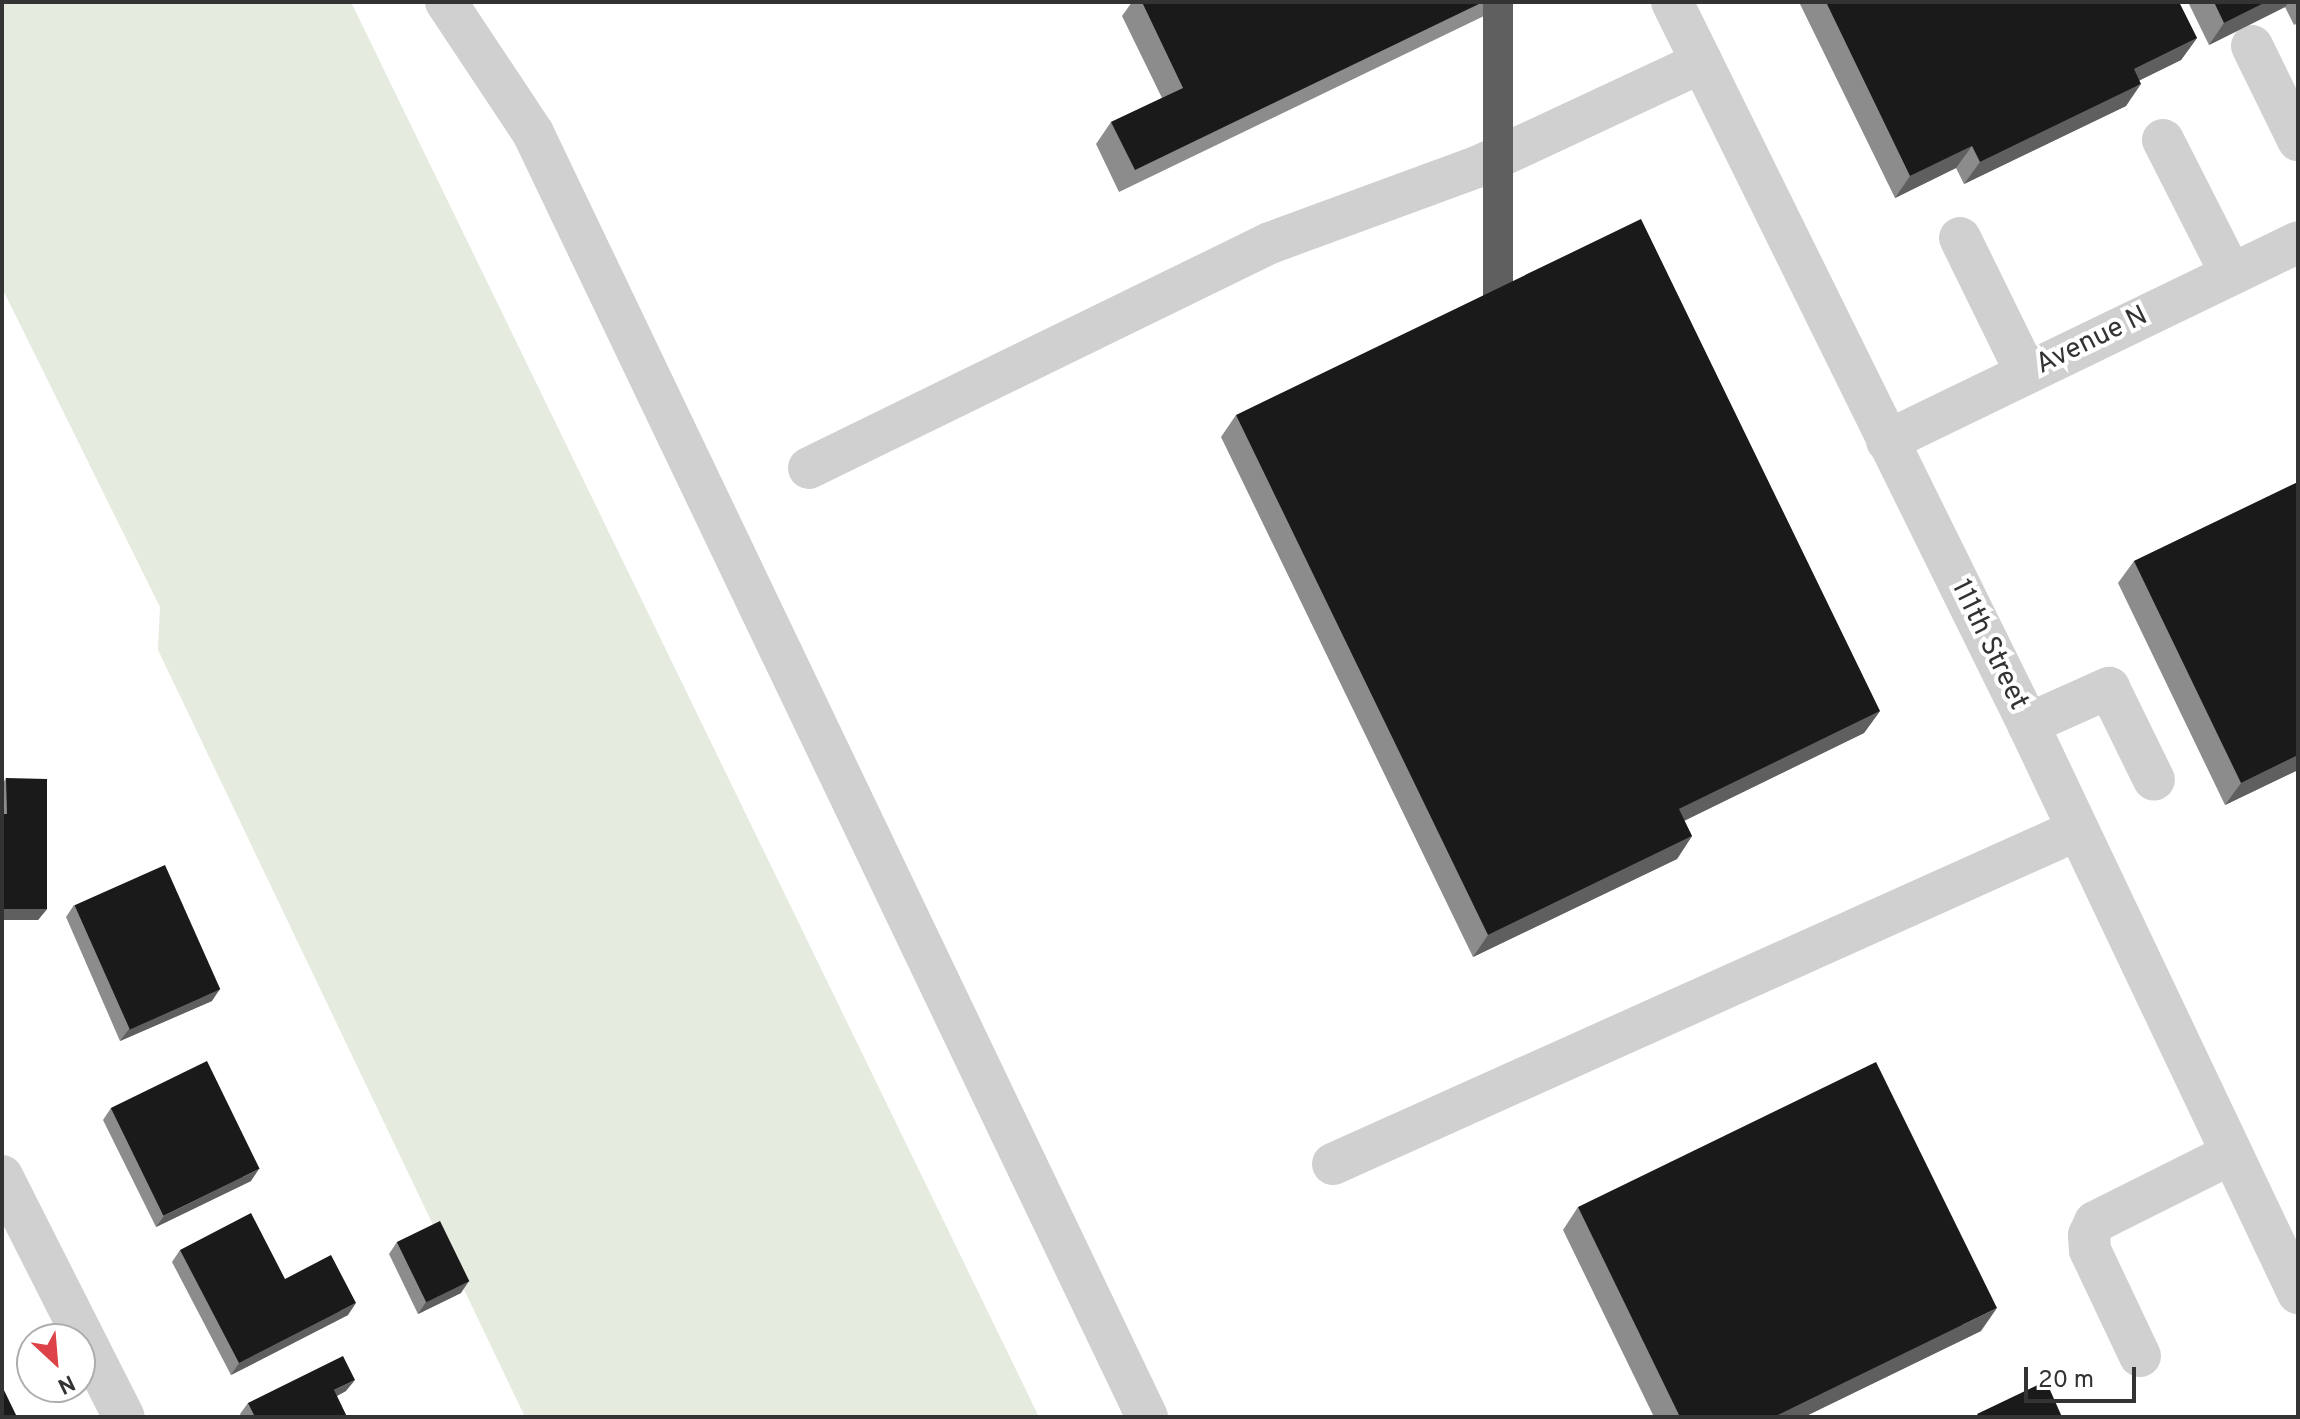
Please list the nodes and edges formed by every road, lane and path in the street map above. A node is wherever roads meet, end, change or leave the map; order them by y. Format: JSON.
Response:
{"nodes":[{"id":1,"x":446,"y":2,"type":"edge"},
{"id":2,"x":1672,"y":2,"type":"edge"},
{"id":3,"x":2252,"y":46,"type":"edge"},
{"id":4,"x":1702,"y":62,"type":"junction"},
{"id":5,"x":2163,"y":140,"type":"dead end"},
{"id":6,"x":2298,"y":140,"type":"edge"},
{"id":7,"x":1960,"y":238,"type":"dead end"},
{"id":8,"x":2298,"y":242,"type":"edge"},
{"id":9,"x":2231,"y":274,"type":"junction"},
{"id":10,"x":2026,"y":373,"type":"junction"},
{"id":11,"x":1887,"y":441,"type":"junction"},
{"id":12,"x":809,"y":468,"type":"dead end"},
{"id":13,"x":2028,"y":724,"type":"junction"},
{"id":14,"x":2154,"y":780,"type":"dead end"},
{"id":15,"x":2077,"y":830,"type":"junction"},
{"id":16,"x":2231,"y":1154,"type":"junction"},
{"id":17,"x":1333,"y":1164,"type":"dead end"},
{"id":18,"x":2,"y":1176,"type":"edge"},
{"id":19,"x":2298,"y":1293,"type":"edge"},
{"id":20,"x":2140,"y":1356,"type":"dead end"},
{"id":21,"x":124,"y":1417,"type":"edge"},
{"id":22,"x":1147,"y":1417,"type":"edge"}],
"edges":[{"from":1,"to":22,"type":"street"},
{"from":2,"to":4,"type":"street","name":"111th Street"},
{"from":3,"to":6,"type":"street"},
{"from":4,"to":11,"type":"street","name":"111th Street"},
{"from":4,"to":12,"type":"street"},
{"from":5,"to":9,"type":"street"},
{"from":7,"to":10,"type":"street"},
{"from":8,"to":9,"type":"street","name":"Avenue N"},
{"from":9,"to":10,"type":"street","name":"Avenue N"},
{"from":10,"to":11,"type":"street","name":"Avenue N"},
{"from":11,"to":13,"type":"street","name":"111th Street"},
{"from":13,"to":14,"type":"street"},
{"from":13,"to":15,"type":"street","name":"111th Street"},
{"from":15,"to":16,"type":"street","name":"111th Street"},
{"from":15,"to":17,"type":"street"},
{"from":16,"to":19,"type":"street","name":"111th Street"},
{"from":16,"to":20,"type":"street"},
{"from":18,"to":21,"type":"street"}]}
